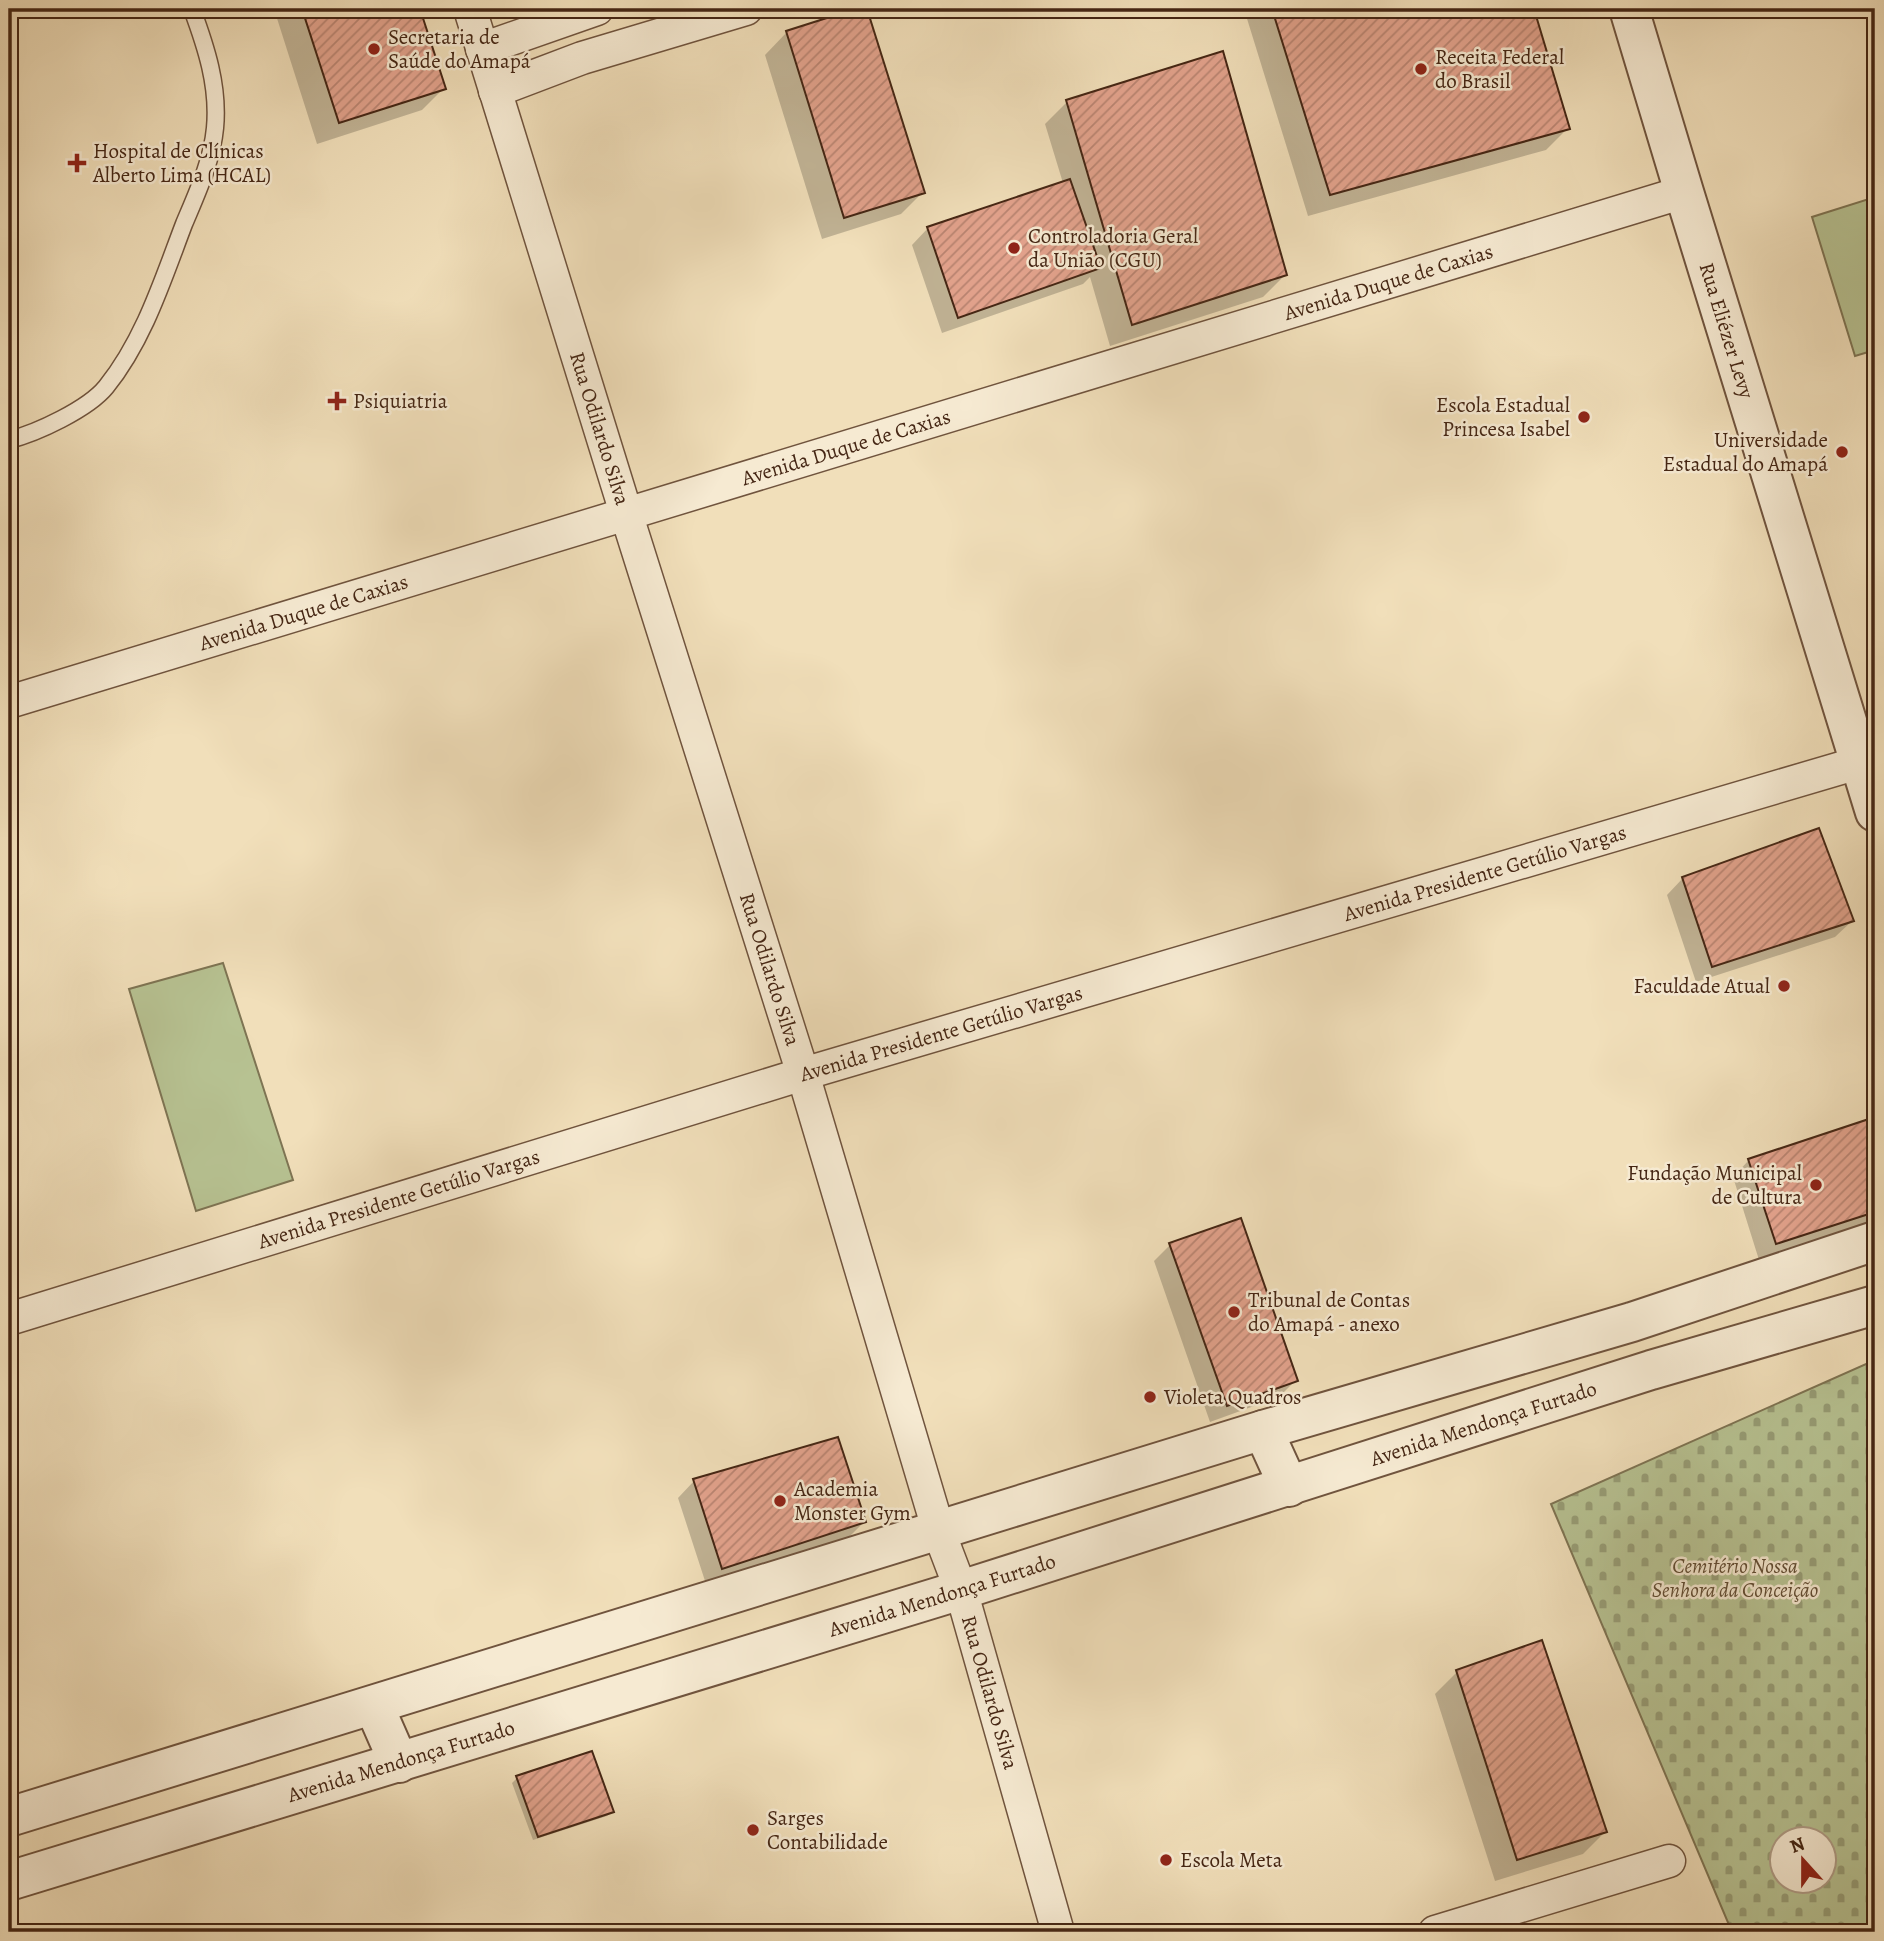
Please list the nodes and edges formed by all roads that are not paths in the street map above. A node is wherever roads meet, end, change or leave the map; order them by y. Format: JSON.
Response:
{"nodes":[{"id":1,"x":192,"y":9,"type":"edge"},
{"id":2,"x":470,"y":9,"type":"edge"},
{"id":3,"x":597,"y":9,"type":"edge"},
{"id":4,"x":746,"y":9,"type":"edge"},
{"id":5,"x":1629,"y":9,"type":"edge"},
{"id":6,"x":482,"y":49,"type":"junction"},
{"id":7,"x":495,"y":91,"type":"junction"},
{"id":8,"x":1684,"y":192,"type":"junction"},
{"id":9,"x":9,"y":440,"type":"edge"},
{"id":10,"x":626,"y":513,"type":"junction"},
{"id":11,"x":9,"y":702,"type":"edge"},
{"id":12,"x":1868,"y":760,"type":"edge"},
{"id":13,"x":1875,"y":812,"type":"edge"},
{"id":14,"x":803,"y":1073,"type":"junction"},
{"id":15,"x":1875,"y":1241,"type":"edge"},
{"id":16,"x":1875,"y":1305,"type":"edge"},
{"id":17,"x":9,"y":1319,"type":"edge"},
{"id":18,"x":1632,"y":1322,"type":"junction"},
{"id":19,"x":1651,"y":1370,"type":"junction"},
{"id":20,"x":1263,"y":1430,"type":"junction"},
{"id":21,"x":1289,"y":1488,"type":"junction"},
{"id":22,"x":939,"y":1532,"type":"junction"},
{"id":23,"x":961,"y":1590,"type":"junction"},
{"id":24,"x":374,"y":1706,"type":"junction"},
{"id":25,"x":399,"y":1763,"type":"junction"},
{"id":26,"x":9,"y":1817,"type":"edge"},
{"id":27,"x":1669,"y":1861,"type":"dead end"},
{"id":28,"x":9,"y":1881,"type":"edge"},
{"id":29,"x":1058,"y":1932,"type":"edge"},
{"id":30,"x":1435,"y":1932,"type":"edge"}],
"edges":[{"from":1,"to":9,"type":"lane"},
{"from":2,"to":6,"type":"street","name":"Rua Odilardo Silva"},
{"from":3,"to":6,"type":"street"},
{"from":4,"to":7,"type":"street"},
{"from":5,"to":8,"type":"street","name":"Rua Eliézer Levy"},
{"from":6,"to":7,"type":"street","name":"Rua Odilardo Silva"},
{"from":7,"to":10,"type":"street","name":"Rua Odilardo Silva"},
{"from":8,"to":10,"type":"street","name":"Avenida Duque de Caxias"},
{"from":8,"to":12,"type":"street","name":"Rua Eliézer Levy"},
{"from":10,"to":11,"type":"street","name":"Avenida Duque de Caxias"},
{"from":10,"to":14,"type":"street","name":"Rua Odilardo Silva"},
{"from":12,"to":13,"type":"street","name":"Rua Eliézer Levy"},
{"from":12,"to":14,"type":"street","name":"Avenida Presidente Getúlio Vargas"},
{"from":14,"to":17,"type":"street","name":"Avenida Presidente Getúlio Vargas"},
{"from":14,"to":22,"type":"street","name":"Rua Odilardo Silva"},
{"from":15,"to":18,"type":"street"},
{"from":16,"to":19,"type":"street","name":"Avenida Mendonça Furtado"},
{"from":18,"to":19,"type":"street"},
{"from":18,"to":20,"type":"street"},
{"from":19,"to":21,"type":"street","name":"Avenida Mendonça Furtado"},
{"from":20,"to":21,"type":"street"},
{"from":20,"to":22,"type":"street"},
{"from":21,"to":23,"type":"street","name":"Avenida Mendonça Furtado"},
{"from":22,"to":23,"type":"street","name":"Rua Odilardo Silva"},
{"from":22,"to":24,"type":"street"},
{"from":23,"to":25,"type":"street","name":"Avenida Mendonça Furtado"},
{"from":23,"to":29,"type":"street","name":"Rua Odilardo Silva"},
{"from":24,"to":25,"type":"street"},
{"from":24,"to":26,"type":"street"},
{"from":25,"to":28,"type":"street","name":"Avenida Mendonça Furtado"},
{"from":27,"to":30,"type":"street"}]}
